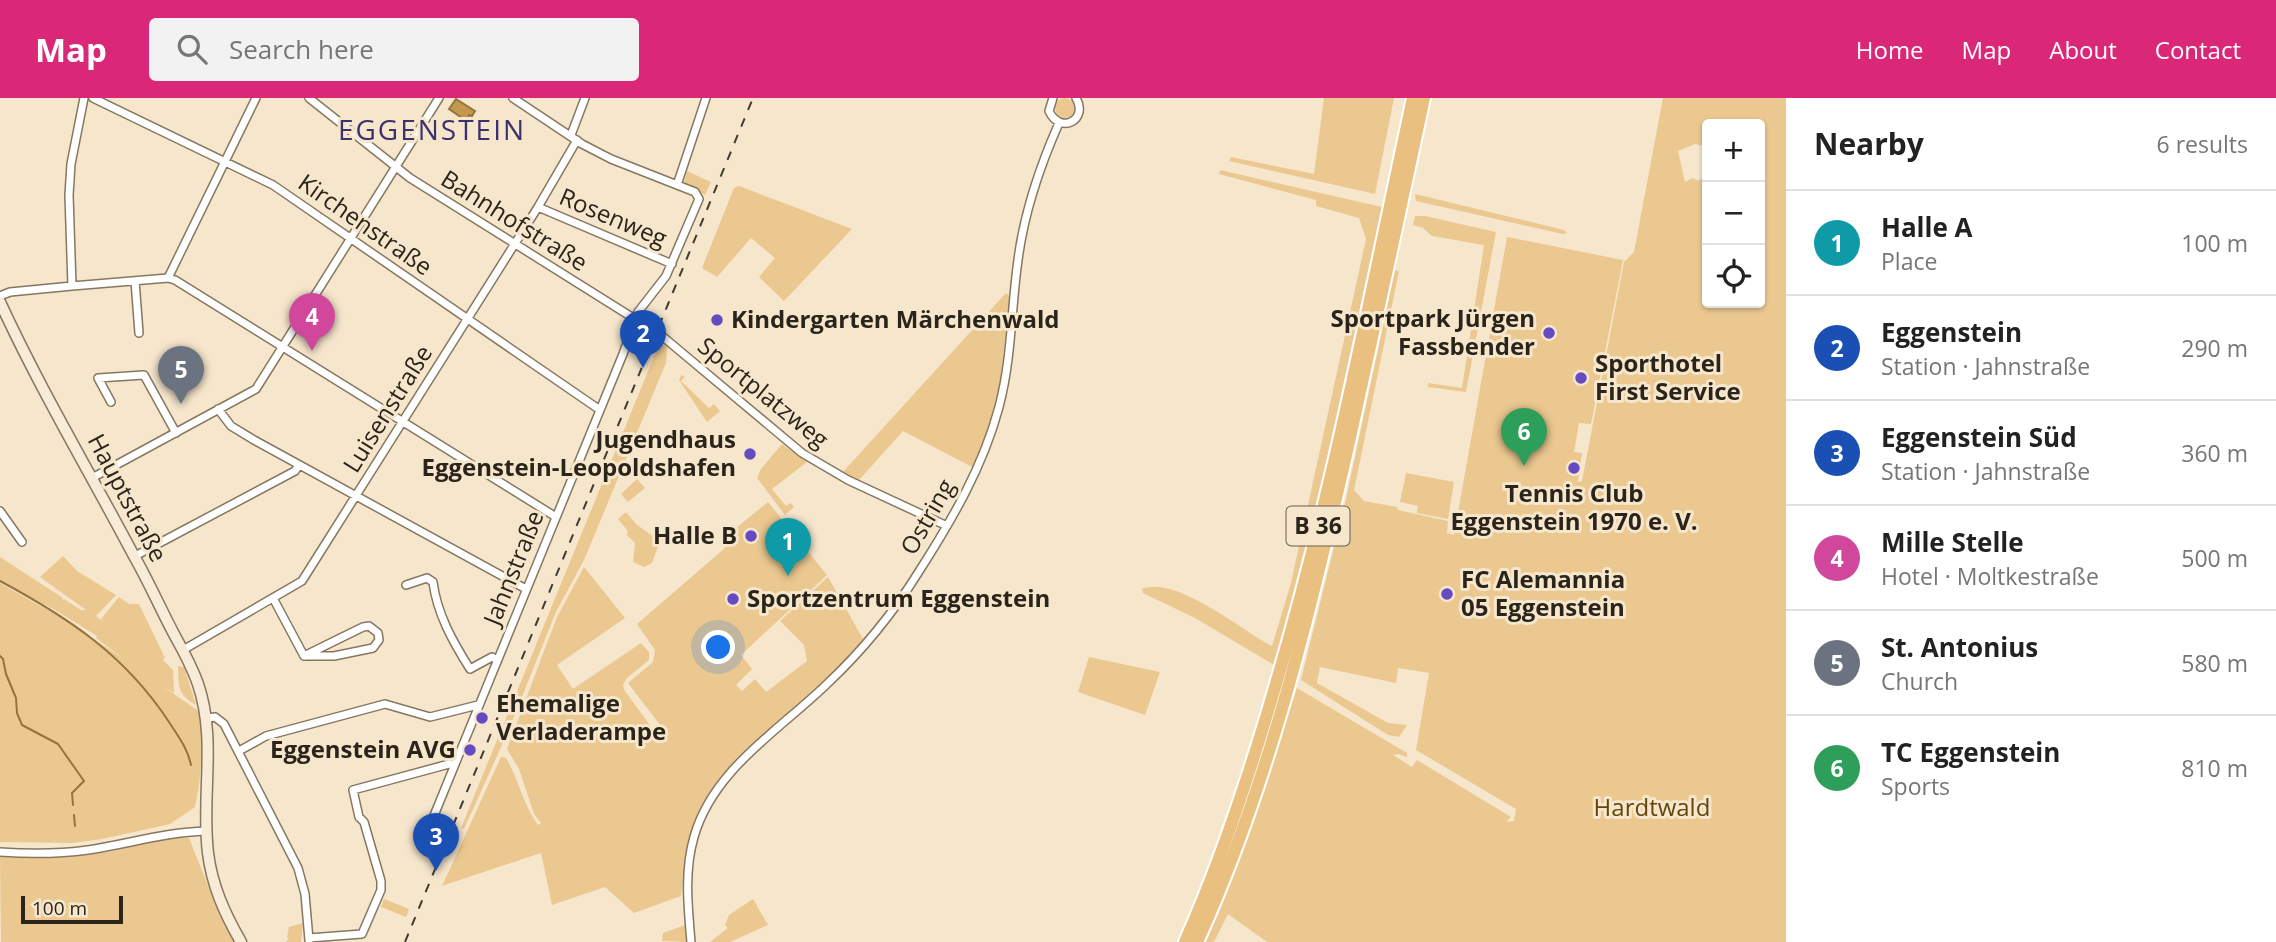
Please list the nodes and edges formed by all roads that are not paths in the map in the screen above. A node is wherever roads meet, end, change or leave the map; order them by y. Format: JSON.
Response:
{"nodes":[{"id":1,"x":84,"y":98,"type":"edge"},
{"id":2,"x":93,"y":98,"type":"edge"},
{"id":3,"x":256,"y":98,"type":"edge"},
{"id":4,"x":309,"y":98,"type":"edge"},
{"id":5,"x":439,"y":98,"type":"edge"},
{"id":6,"x":513,"y":98,"type":"edge"},
{"id":7,"x":585,"y":98,"type":"edge"},
{"id":8,"x":706,"y":98,"type":"edge"},
{"id":9,"x":1076,"y":98,"type":"edge"},
{"id":10,"x":1413,"y":98,"type":"edge"},
{"id":11,"x":1424,"y":98,"type":"edge"},
{"id":12,"x":1049,"y":100,"type":"edge"},
{"id":13,"x":1059,"y":123,"type":"junction"},
{"id":14,"x":574,"y":137,"type":"junction"},
{"id":15,"x":225,"y":163,"type":"junction"},
{"id":16,"x":395,"y":168,"type":"junction"},
{"id":17,"x":677,"y":186,"type":"junction"},
{"id":18,"x":538,"y":207,"type":"junction"},
{"id":19,"x":351,"y":238,"type":"junction"},
{"id":20,"x":514,"y":244,"type":"junction"},
{"id":21,"x":672,"y":264,"type":"junction"},
{"id":22,"x":168,"y":278,"type":"junction"},
{"id":23,"x":135,"y":281,"type":"junction"},
{"id":24,"x":72,"y":286,"type":"junction"},
{"id":25,"x":0,"y":296,"type":"edge"},
{"id":26,"x":0,"y":302,"type":"edge"},
{"id":27,"x":467,"y":319,"type":"junction"},
{"id":28,"x":635,"y":319,"type":"junction"},
{"id":29,"x":139,"y":333,"type":"dead end"},
{"id":30,"x":284,"y":346,"type":"junction"},
{"id":31,"x":111,"y":402,"type":"dead end"},
{"id":32,"x":218,"y":409,"type":"junction"},
{"id":33,"x":600,"y":410,"type":"junction"},
{"id":34,"x":403,"y":421,"type":"junction"},
{"id":35,"x":176,"y":433,"type":"junction"},
{"id":36,"x":299,"y":465,"type":"junction"},
{"id":37,"x":92,"y":478,"type":"junction"},
{"id":38,"x":356,"y":497,"type":"junction"},
{"id":39,"x":0,"y":511,"type":"edge"},
{"id":40,"x":556,"y":517,"type":"junction"},
{"id":41,"x":947,"y":526,"type":"junction"},
{"id":42,"x":22,"y":542,"type":"dead end"},
{"id":43,"x":135,"y":556,"type":"junction"},
{"id":44,"x":406,"y":585,"type":"dead end"},
{"id":45,"x":526,"y":589,"type":"junction"},
{"id":46,"x":273,"y":598,"type":"junction"},
{"id":47,"x":183,"y":650,"type":"junction"},
{"id":48,"x":304,"y":656,"type":"junction"},
{"id":49,"x":498,"y":660,"type":"junction"},
{"id":50,"x":478,"y":705,"type":"junction"},
{"id":51,"x":206,"y":719,"type":"junction"},
{"id":52,"x":239,"y":751,"type":"junction"},
{"id":53,"x":454,"y":765,"type":"junction"},
{"id":54,"x":206,"y":831,"type":"junction"},
{"id":55,"x":432,"y":833,"type":"dead end"},
{"id":56,"x":0,"y":852,"type":"edge"},
{"id":57,"x":309,"y":940,"type":"edge"},
{"id":58,"x":241,"y":942,"type":"edge"},
{"id":59,"x":691,"y":942,"type":"edge"},
{"id":60,"x":1185,"y":942,"type":"edge"},
{"id":61,"x":1196,"y":942,"type":"edge"}],
"edges":[{"from":1,"to":24,"type":"street"},
{"from":2,"to":15,"type":"street","name":"Kirchenstraße"},
{"from":3,"to":15,"type":"street"},
{"from":4,"to":16,"type":"street","name":"Bahnhofstraße"},
{"from":5,"to":16,"type":"street"},
{"from":6,"to":14,"type":"street"},
{"from":7,"to":14,"type":"street","name":"Luisenstraße"},
{"from":8,"to":17,"type":"street"},
{"from":9,"to":13,"type":"street","name":"Ostring"},
{"from":10,"to":60,"type":"highway","number":"B 36"},
{"from":11,"to":61,"type":"highway","number":"B 36"},
{"from":12,"to":13,"type":"street"},
{"from":13,"to":41,"type":"street","name":"Ostring"},
{"from":14,"to":17,"type":"street"},
{"from":14,"to":18,"type":"street","name":"Luisenstraße"},
{"from":15,"to":19,"type":"street","name":"Kirchenstraße"},
{"from":15,"to":22,"type":"street"},
{"from":16,"to":19,"type":"street"},
{"from":16,"to":20,"type":"street","name":"Bahnhofstraße"},
{"from":17,"to":21,"type":"street","name":"Jahnstraße"},
{"from":18,"to":20,"type":"street","name":"Luisenstraße"},
{"from":18,"to":21,"type":"street","name":"Rosenweg"},
{"from":19,"to":27,"type":"street","name":"Kirchenstraße"},
{"from":19,"to":30,"type":"street"},
{"from":20,"to":27,"type":"street","name":"Luisenstraße"},
{"from":20,"to":28,"type":"street","name":"Bahnhofstraße"},
{"from":21,"to":28,"type":"street","name":"Jahnstraße"},
{"from":22,"to":23,"type":"street"},
{"from":22,"to":30,"type":"street"},
{"from":23,"to":24,"type":"street"},
{"from":23,"to":29,"type":"street"},
{"from":24,"to":25,"type":"street"},
{"from":26,"to":37,"type":"street","name":"Hauptstraße"},
{"from":27,"to":33,"type":"street","name":"Kirchenstraße"},
{"from":27,"to":34,"type":"street","name":"Luisenstraße"},
{"from":28,"to":33,"type":"street","name":"Jahnstraße"},
{"from":28,"to":41,"type":"street","name":"Sportplatzweg"},
{"from":30,"to":32,"type":"street"},
{"from":30,"to":34,"type":"street"},
{"from":31,"to":35,"type":"street"},
{"from":32,"to":35,"type":"street"},
{"from":32,"to":36,"type":"street"},
{"from":33,"to":40,"type":"street","name":"Jahnstraße"},
{"from":34,"to":38,"type":"street","name":"Luisenstraße"},
{"from":34,"to":40,"type":"street"},
{"from":35,"to":37,"type":"street"},
{"from":36,"to":38,"type":"street"},
{"from":36,"to":43,"type":"street"},
{"from":37,"to":43,"type":"street","name":"Hauptstraße"},
{"from":38,"to":45,"type":"street"},
{"from":38,"to":46,"type":"street","name":"Luisenstraße"},
{"from":39,"to":42,"type":"street"},
{"from":40,"to":45,"type":"street","name":"Jahnstraße"},
{"from":41,"to":59,"type":"street","name":"Ostring"},
{"from":43,"to":47,"type":"street","name":"Hauptstraße"},
{"from":44,"to":49,"type":"street"},
{"from":45,"to":49,"type":"street","name":"Jahnstraße"},
{"from":46,"to":47,"type":"street","name":"Luisenstraße"},
{"from":46,"to":48,"type":"street"},
{"from":47,"to":51,"type":"street","name":"Hauptstraße"},
{"from":48,"to":48,"type":"street"},
{"from":49,"to":50,"type":"street","name":"Jahnstraße"},
{"from":50,"to":52,"type":"street"},
{"from":50,"to":53,"type":"street","name":"Jahnstraße"},
{"from":51,"to":52,"type":"street"},
{"from":51,"to":54,"type":"street","name":"Hauptstraße"},
{"from":52,"to":57,"type":"street"},
{"from":53,"to":55,"type":"street","name":"Jahnstraße"},
{"from":53,"to":57,"type":"street"},
{"from":54,"to":56,"type":"street"},
{"from":54,"to":58,"type":"street","name":"Hauptstraße"}]}
